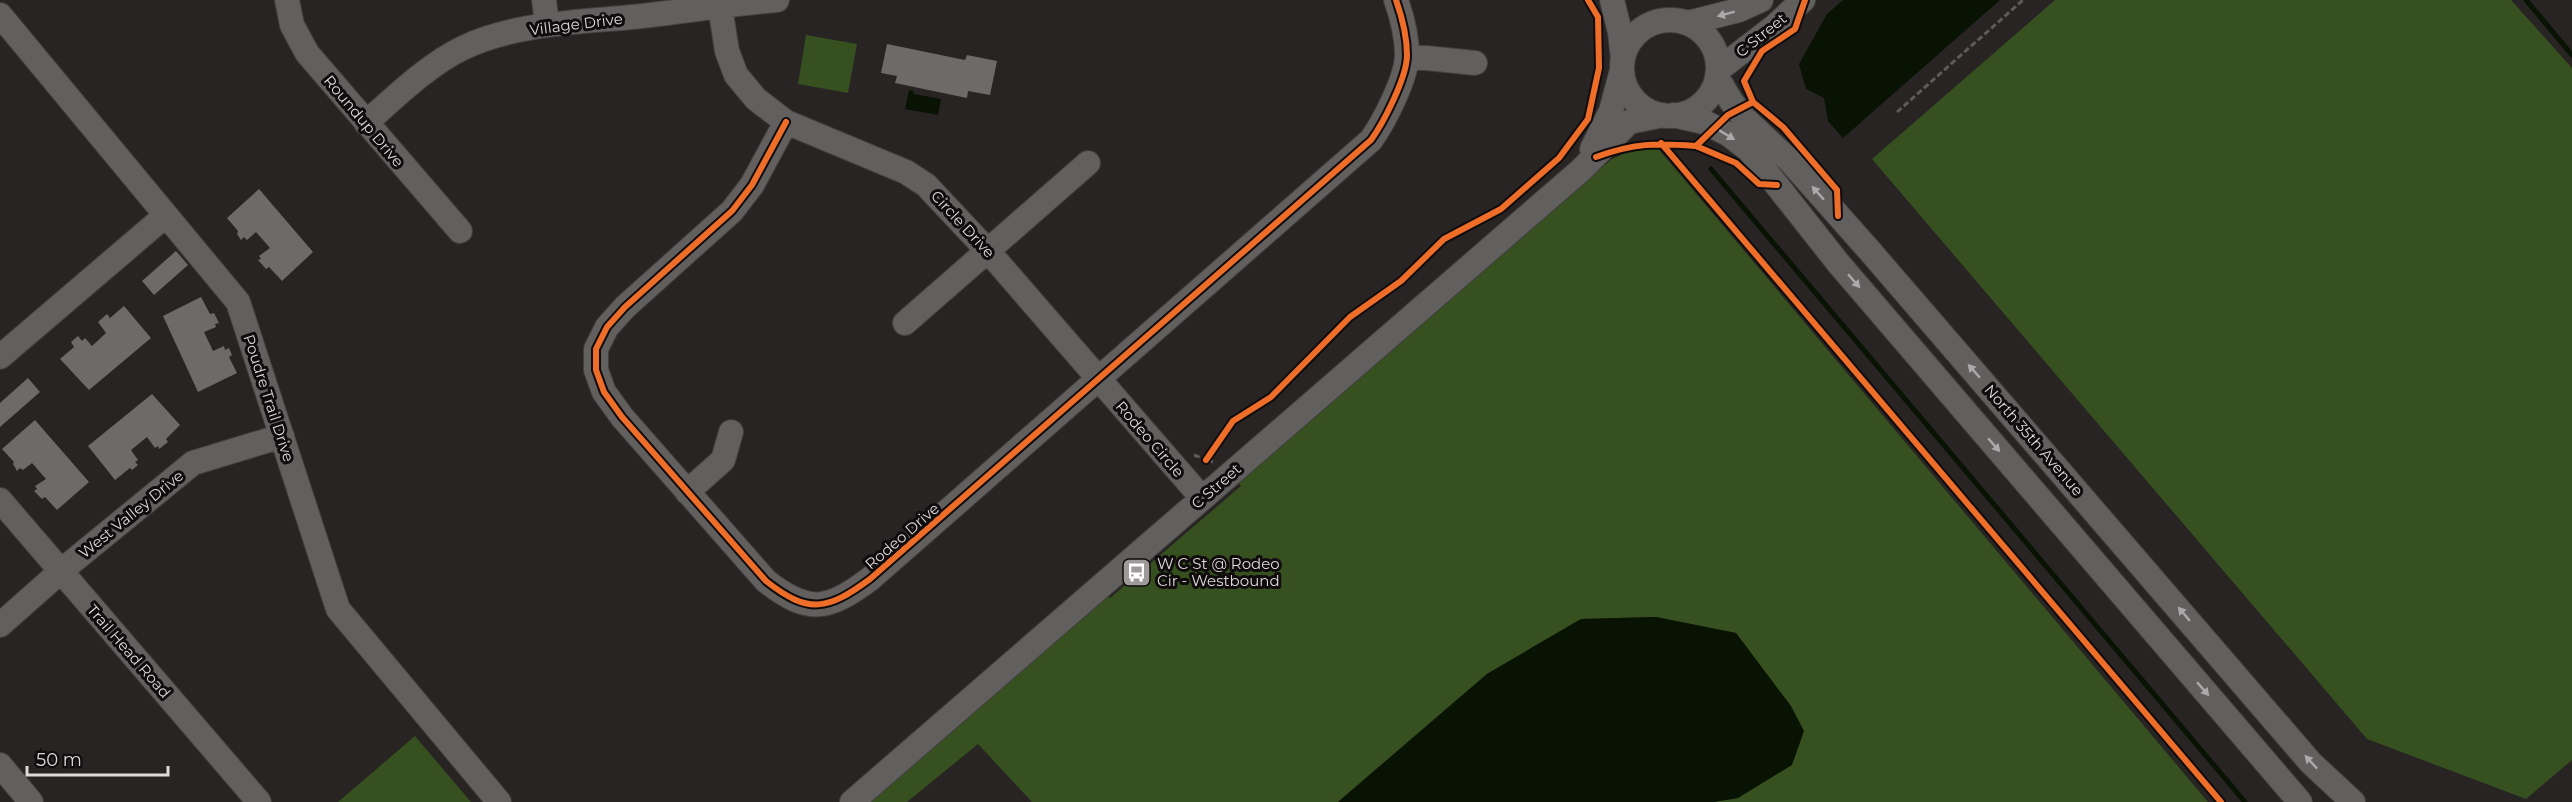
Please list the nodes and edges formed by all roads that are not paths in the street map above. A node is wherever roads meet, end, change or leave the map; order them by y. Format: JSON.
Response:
{"nodes":[{"id":1,"x":287,"y":0,"type":"edge"},
{"id":2,"x":544,"y":0,"type":"edge"},
{"id":3,"x":777,"y":0,"type":"edge"},
{"id":4,"x":1396,"y":0,"type":"edge"},
{"id":5,"x":1612,"y":0,"type":"edge"},
{"id":6,"x":1660,"y":0,"type":"edge"},
{"id":7,"x":1761,"y":0,"type":"edge"},
{"id":8,"x":1803,"y":0,"type":"edge"},
{"id":9,"x":719,"y":3,"type":"edge"},
{"id":10,"x":0,"y":15,"type":"edge"},
{"id":11,"x":1686,"y":22,"type":"junction"},
{"id":12,"x":547,"y":24,"type":"junction"},
{"id":13,"x":1407,"y":56,"type":"junction"},
{"id":14,"x":1475,"y":63,"type":"dead end"},
{"id":15,"x":1623,"y":66,"type":"junction"},
{"id":16,"x":1718,"y":73,"type":"junction"},
{"id":17,"x":1668,"y":115,"type":"junction"},
{"id":18,"x":786,"y":122,"type":"junction"},
{"id":19,"x":366,"y":123,"type":"junction"},
{"id":20,"x":1088,"y":163,"type":"dead end"},
{"id":21,"x":1581,"y":170,"type":"junction"},
{"id":22,"x":165,"y":216,"type":"junction"},
{"id":23,"x":459,"y":231,"type":"dead end"},
{"id":24,"x":987,"y":250,"type":"junction"},
{"id":25,"x":905,"y":323,"type":"dead end"},
{"id":26,"x":0,"y":357,"type":"edge"},
{"id":27,"x":1099,"y":380,"type":"junction"},
{"id":28,"x":731,"y":432,"type":"dead end"},
{"id":29,"x":282,"y":436,"type":"junction"},
{"id":30,"x":687,"y":492,"type":"junction"},
{"id":31,"x":1202,"y":498,"type":"junction"},
{"id":32,"x":0,"y":500,"type":"edge"},
{"id":33,"x":2113,"y":531,"type":"junction"},
{"id":34,"x":2087,"y":554,"type":"junction"},
{"id":35,"x":61,"y":571,"type":"junction"},
{"id":36,"x":0,"y":625,"type":"edge"},
{"id":37,"x":0,"y":765,"type":"edge"},
{"id":38,"x":32,"y":802,"type":"edge"},
{"id":39,"x":259,"y":802,"type":"edge"},
{"id":40,"x":499,"y":802,"type":"edge"},
{"id":41,"x":852,"y":802,"type":"edge"},
{"id":42,"x":2300,"y":802,"type":"edge"},
{"id":43,"x":2353,"y":802,"type":"edge"}],
"edges":[{"from":1,"to":19,"type":"street","name":"Roundup Drive"},
{"from":2,"to":12,"type":"street"},
{"from":3,"to":9,"type":"street","name":"Village Drive"},
{"from":4,"to":13,"type":"street","name":"Rodeo Drive"},
{"from":5,"to":15,"type":"street"},
{"from":6,"to":11,"type":"street"},
{"from":7,"to":11,"type":"street","name":"C Street","one_way":true},
{"from":8,"to":16,"type":"street","name":"C Street"},
{"from":9,"to":12,"type":"street","name":"Village Drive"},
{"from":9,"to":18,"type":"street"},
{"from":10,"to":22,"type":"street","name":"Poudre Trail Drive"},
{"from":11,"to":15,"type":"street"},
{"from":11,"to":16,"type":"street"},
{"from":12,"to":19,"type":"street","name":"Village Drive"},
{"from":13,"to":14,"type":"street"},
{"from":13,"to":27,"type":"street","name":"Rodeo Drive"},
{"from":15,"to":17,"type":"street"},
{"from":15,"to":21,"type":"street","name":"C Street"},
{"from":16,"to":17,"type":"street"},
{"from":33,"to":16,"type":"street","name":"North 35th Avenue","one_way":true},
{"from":17,"to":21,"type":"street","name":"C Street"},
{"from":17,"to":34,"type":"street","one_way":true},
{"from":18,"to":24,"type":"street","name":"Circle Drive"},
{"from":18,"to":30,"type":"street","name":"Rodeo Drive"},
{"from":19,"to":23,"type":"street","name":"Roundup Drive"},
{"from":20,"to":24,"type":"street"},
{"from":21,"to":31,"type":"street","name":"C Street"},
{"from":22,"to":26,"type":"street"},
{"from":22,"to":29,"type":"street","name":"Poudre Trail Drive"},
{"from":24,"to":25,"type":"street"},
{"from":24,"to":27,"type":"street","name":"Circle Drive"},
{"from":27,"to":30,"type":"street","name":"Rodeo Drive"},
{"from":27,"to":31,"type":"street","name":"Rodeo Circle"},
{"from":28,"to":30,"type":"street"},
{"from":29,"to":35,"type":"street","name":"West Valley Drive"},
{"from":29,"to":40,"type":"street","name":"Poudre Trail Drive"},
{"from":31,"to":41,"type":"street","name":"C Street"},
{"from":32,"to":35,"type":"street","name":"Trail Head Road"},
{"from":33,"to":34,"type":"street"},
{"from":43,"to":33,"type":"street","name":"North 35th Avenue","one_way":true},
{"from":34,"to":42,"type":"street","one_way":true},
{"from":35,"to":36,"type":"street","name":"West Valley Drive"},
{"from":35,"to":39,"type":"street","name":"Trail Head Road"},
{"from":37,"to":38,"type":"street"}]}
